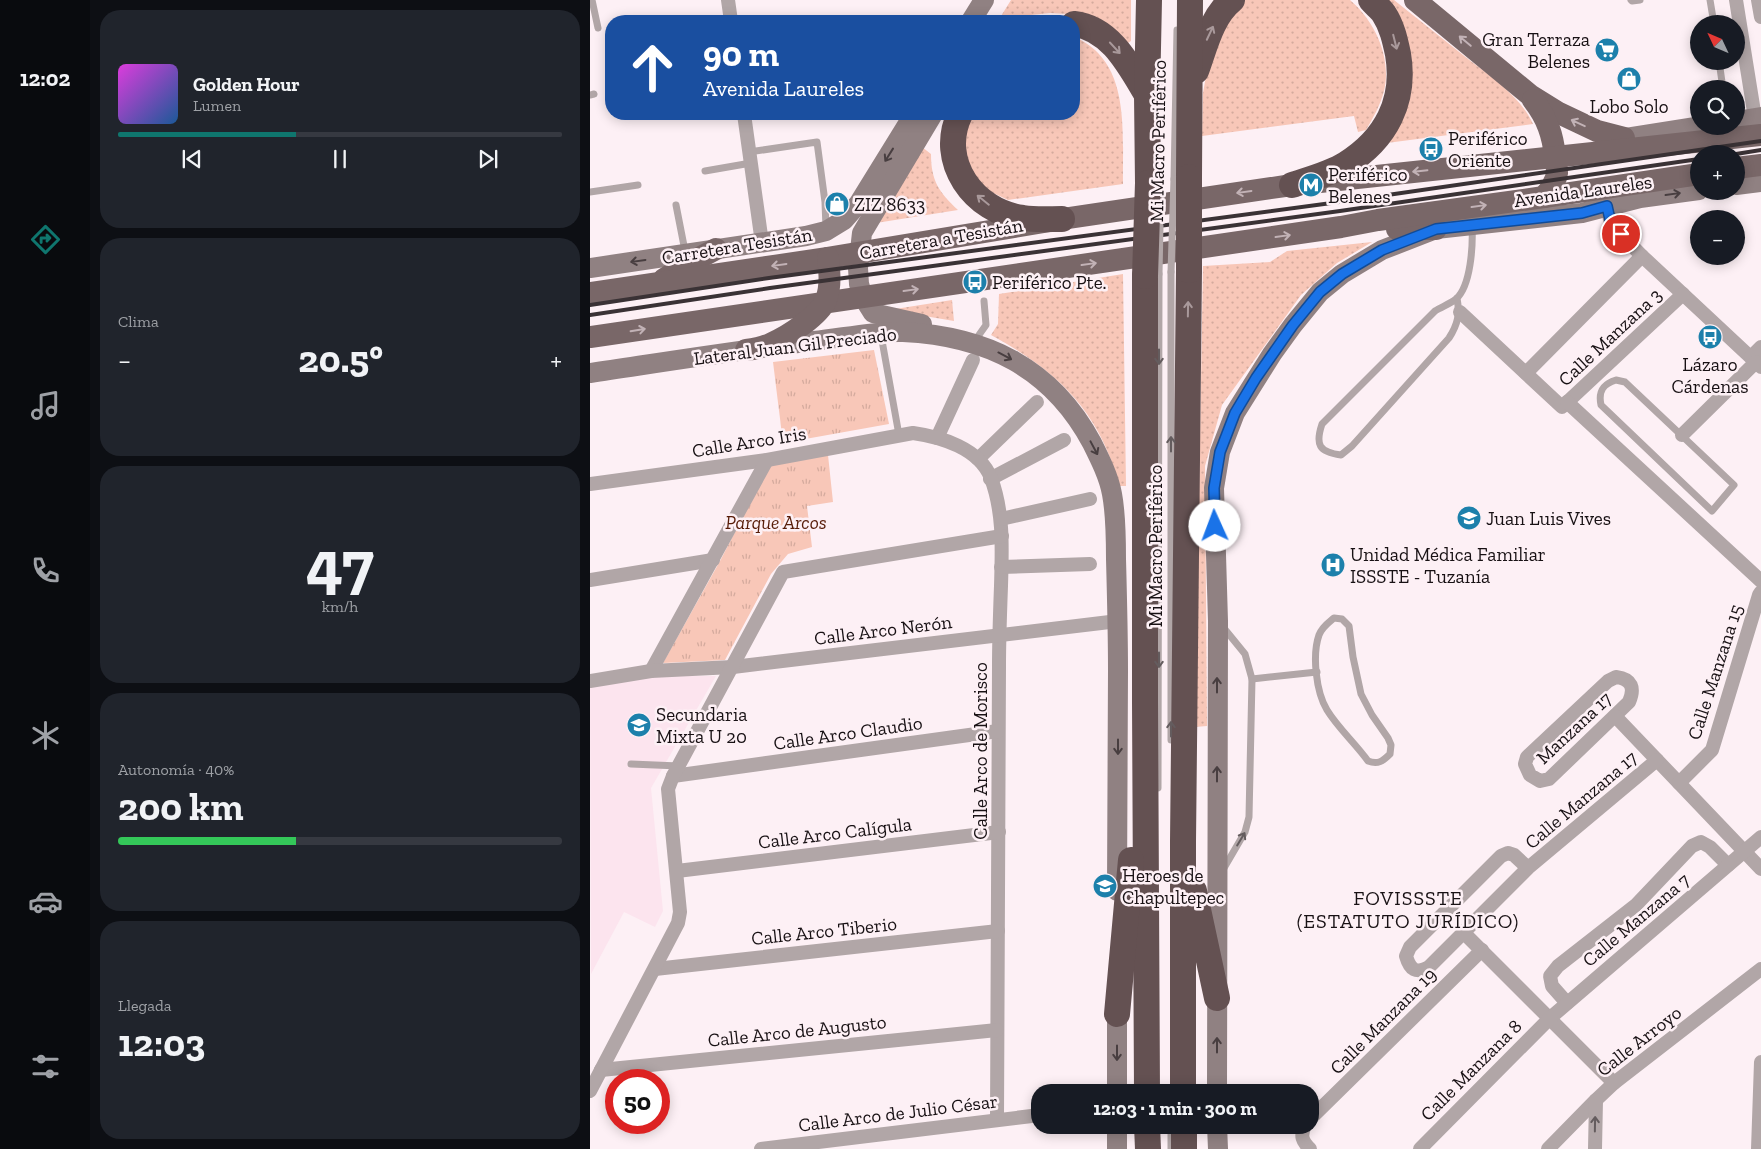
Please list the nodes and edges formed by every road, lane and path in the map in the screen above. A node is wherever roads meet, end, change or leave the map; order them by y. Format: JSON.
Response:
{"nodes":[{"id":1,"x":592,"y":0,"type":"edge"},
{"id":2,"x":728,"y":0,"type":"edge"},
{"id":3,"x":984,"y":0,"type":"edge"},
{"id":4,"x":1000,"y":0,"type":"edge"},
{"id":5,"x":1149,"y":0,"type":"edge"},
{"id":6,"x":1232,"y":0,"type":"edge"},
{"id":7,"x":1371,"y":0,"type":"edge"},
{"id":8,"x":1415,"y":0,"type":"edge"},
{"id":9,"x":1631,"y":0,"type":"edge"},
{"id":10,"x":1640,"y":0,"type":"edge"},
{"id":11,"x":1710,"y":0,"type":"edge"},
{"id":12,"x":1736,"y":0,"type":"edge"},
{"id":13,"x":1758,"y":0,"type":"edge"},
{"id":14,"x":1183,"y":10,"type":"edge"},
{"id":15,"x":730,"y":15,"type":"edge"},
{"id":16,"x":975,"y":15,"type":"edge"},
{"id":17,"x":991,"y":15,"type":"edge"},
{"id":18,"x":1712,"y":15,"type":"edge"},
{"id":19,"x":1761,"y":17,"type":"edge"},
{"id":20,"x":1080,"y":26,"type":"edge"},
{"id":21,"x":598,"y":28,"type":"dead end"},
{"id":22,"x":1156,"y":95,"type":"junction"},
{"id":23,"x":1530,"y":95,"type":"junction"},
{"id":24,"x":1188,"y":96,"type":"junction"},
{"id":25,"x":745,"y":120,"type":"edge"},
{"id":26,"x":910,"y":120,"type":"edge"},
{"id":27,"x":929,"y":120,"type":"edge"},
{"id":28,"x":957,"y":120,"type":"edge"},
{"id":29,"x":1753,"y":122,"type":"edge"},
{"id":30,"x":1690,"y":128,"type":"edge"},
{"id":31,"x":1624,"y":138,"type":"junction"},
{"id":32,"x":1555,"y":156,"type":"junction"},
{"id":33,"x":750,"y":157,"type":"junction"},
{"id":34,"x":1761,"y":165,"type":"edge"},
{"id":35,"x":1745,"y":167,"type":"edge"},
{"id":36,"x":705,"y":171,"type":"dead end"},
{"id":37,"x":1690,"y":175,"type":"edge"},
{"id":38,"x":1181,"y":178,"type":"junction"},
{"id":39,"x":1761,"y":182,"type":"edge"},
{"id":40,"x":1745,"y":184,"type":"edge"},
{"id":41,"x":638,"y":185,"type":"dead end"},
{"id":42,"x":1292,"y":185,"type":"junction"},
{"id":43,"x":1154,"y":191,"type":"junction"},
{"id":44,"x":1690,"y":191,"type":"edge"},
{"id":45,"x":590,"y":192,"type":"edge"},
{"id":46,"x":1544,"y":197,"type":"junction"},
{"id":47,"x":676,"y":204,"type":"dead end"},
{"id":48,"x":1607,"y":206,"type":"junction"},
{"id":49,"x":1160,"y":209,"type":"dead end"},
{"id":50,"x":1160,"y":218,"type":"dead end"},
{"id":51,"x":1062,"y":219,"type":"junction"},
{"id":52,"x":1472,"y":224,"type":"junction"},
{"id":53,"x":1341,"y":227,"type":"junction"},
{"id":54,"x":1436,"y":229,"type":"junction"},
{"id":55,"x":826,"y":231,"type":"junction"},
{"id":56,"x":762,"y":243,"type":"junction"},
{"id":57,"x":716,"y":249,"type":"junction"},
{"id":58,"x":859,"y":253,"type":"junction"},
{"id":59,"x":686,"y":254,"type":"junction"},
{"id":60,"x":1642,"y":256,"type":"junction"},
{"id":61,"x":828,"y":258,"type":"junction"},
{"id":62,"x":1187,"y":263,"type":"junction"},
{"id":63,"x":590,"y":268,"type":"edge"},
{"id":64,"x":1152,"y":275,"type":"junction"},
{"id":65,"x":658,"y":283,"type":"junction"},
{"id":66,"x":590,"y":293,"type":"edge"},
{"id":67,"x":1683,"y":294,"type":"junction"},
{"id":68,"x":863,"y":297,"type":"junction"},
{"id":69,"x":1457,"y":298,"type":"junction"},
{"id":70,"x":826,"y":301,"type":"junction"},
{"id":71,"x":984,"y":301,"type":"dead end"},
{"id":72,"x":1460,"y":312,"type":"junction"},
{"id":73,"x":880,"y":333,"type":"junction"},
{"id":74,"x":590,"y":337,"type":"edge"},
{"id":75,"x":1761,"y":347,"type":"edge"},
{"id":76,"x":968,"y":348,"type":"junction"},
{"id":77,"x":746,"y":350,"type":"junction"},
{"id":78,"x":1756,"y":362,"type":"edge"},
{"id":79,"x":590,"y":373,"type":"edge"},
{"id":80,"x":1526,"y":373,"type":"junction"},
{"id":81,"x":1037,"y":402,"type":"dead end"},
{"id":82,"x":1565,"y":405,"type":"junction"},
{"id":83,"x":913,"y":433,"type":"joint"},
{"id":84,"x":898,"y":435,"type":"junction"},
{"id":85,"x":1682,"y":435,"type":"junction"},
{"id":86,"x":937,"y":438,"type":"junction"},
{"id":87,"x":1064,"y":440,"type":"dead end"},
{"id":88,"x":978,"y":459,"type":"junction"},
{"id":89,"x":766,"y":460,"type":"junction"},
{"id":90,"x":990,"y":479,"type":"junction"},
{"id":91,"x":590,"y":484,"type":"edge"},
{"id":92,"x":1090,"y":499,"type":"dead end"},
{"id":93,"x":1001,"y":519,"type":"junction"},
{"id":94,"x":1002,"y":536,"type":"junction"},
{"id":95,"x":713,"y":560,"type":"junction"},
{"id":96,"x":1090,"y":564,"type":"dead end"},
{"id":97,"x":1001,"y":567,"type":"junction"},
{"id":98,"x":590,"y":580,"type":"edge"},
{"id":99,"x":1760,"y":591,"type":"edge"},
{"id":100,"x":1118,"y":621,"type":"junction"},
{"id":101,"x":1218,"y":621,"type":"junction"},
{"id":102,"x":999,"y":636,"type":"junction"},
{"id":103,"x":733,"y":666,"type":"junction"},
{"id":104,"x":651,"y":671,"type":"junction"},
{"id":105,"x":1317,"y":672,"type":"junction"},
{"id":106,"x":1252,"y":679,"type":"junction"},
{"id":107,"x":590,"y":681,"type":"edge"},
{"id":108,"x":1145,"y":702,"type":"junction"},
{"id":109,"x":1615,"y":716,"type":"junction"},
{"id":110,"x":998,"y":731,"type":"junction"},
{"id":111,"x":1171,"y":752,"type":"dead end"},
{"id":112,"x":1657,"y":760,"type":"junction"},
{"id":113,"x":631,"y":764,"type":"dead end"},
{"id":114,"x":676,"y":771,"type":"junction"},
{"id":115,"x":1679,"y":783,"type":"junction"},
{"id":116,"x":1158,"y":794,"type":"dead end"},
{"id":117,"x":999,"y":832,"type":"junction"},
{"id":118,"x":1761,"y":837,"type":"edge"},
{"id":119,"x":1183,"y":841,"type":"junction"},
{"id":120,"x":1745,"y":852,"type":"junction"},
{"id":121,"x":1728,"y":865,"type":"junction"},
{"id":122,"x":1528,"y":868,"type":"junction"},
{"id":123,"x":1761,"y":869,"type":"edge"},
{"id":124,"x":677,"y":871,"type":"junction"},
{"id":125,"x":1217,"y":881,"type":"junction"},
{"id":126,"x":998,"y":931,"type":"junction"},
{"id":127,"x":1464,"y":933,"type":"junction"},
{"id":128,"x":1482,"y":950,"type":"junction"},
{"id":129,"x":655,"y":969,"type":"junction"},
{"id":130,"x":1761,"y":969,"type":"edge"},
{"id":131,"x":1217,"y":998,"type":"junction"},
{"id":132,"x":1567,"y":1003,"type":"junction"},
{"id":133,"x":1117,"y":1014,"type":"junction"},
{"id":134,"x":1550,"y":1018,"type":"junction"},
{"id":135,"x":997,"y":1030,"type":"junction"},
{"id":136,"x":1761,"y":1062,"type":"edge"},
{"id":137,"x":601,"y":1070,"type":"junction"},
{"id":138,"x":1614,"y":1083,"type":"junction"},
{"id":139,"x":1117,"y":1084,"type":"edge"},
{"id":140,"x":1147,"y":1084,"type":"edge"},
{"id":141,"x":1184,"y":1084,"type":"edge"},
{"id":142,"x":1217,"y":1084,"type":"edge"},
{"id":143,"x":590,"y":1091,"type":"edge"},
{"id":144,"x":1596,"y":1100,"type":"junction"},
{"id":145,"x":1319,"y":1110,"type":"edge"},
{"id":146,"x":1031,"y":1116,"type":"edge"},
{"id":147,"x":997,"y":1119,"type":"junction"},
{"id":148,"x":1117,"y":1134,"type":"edge"},
{"id":149,"x":1147,"y":1134,"type":"edge"},
{"id":150,"x":1155,"y":1134,"type":"edge"},
{"id":151,"x":1171,"y":1134,"type":"edge"},
{"id":152,"x":1184,"y":1134,"type":"edge"},
{"id":153,"x":1218,"y":1134,"type":"edge"},
{"id":154,"x":1302,"y":1134,"type":"edge"},
{"id":155,"x":824,"y":1145,"type":"edge"},
{"id":156,"x":761,"y":1149,"type":"edge"},
{"id":157,"x":1117,"y":1149,"type":"edge"},
{"id":158,"x":1148,"y":1149,"type":"edge"},
{"id":159,"x":1155,"y":1149,"type":"edge"},
{"id":160,"x":1170,"y":1149,"type":"edge"},
{"id":161,"x":1184,"y":1149,"type":"edge"},
{"id":162,"x":1218,"y":1149,"type":"edge"},
{"id":163,"x":1310,"y":1149,"type":"edge"},
{"id":164,"x":1420,"y":1149,"type":"edge"},
{"id":165,"x":1548,"y":1149,"type":"edge"},
{"id":166,"x":1595,"y":1149,"type":"edge"},
{"id":167,"x":1758,"y":1149,"type":"edge"}],
"edges":[{"from":1,"to":21,"type":"lane"},
{"from":2,"to":15,"type":"street"},
{"from":3,"to":16,"type":"main road"},
{"from":4,"to":17,"type":"main road"},
{"from":5,"to":22,"type":"highway"},
{"from":24,"to":6,"type":"highway","one_way":true},
{"from":7,"to":42,"type":"highway","one_way":true},
{"from":23,"to":8,"type":"main road","one_way":true},
{"from":9,"to":10,"type":"lane"},
{"from":11,"to":18,"type":"lane"},
{"from":12,"to":29,"type":"street"},
{"from":13,"to":19,"type":"street"},
{"from":14,"to":24,"type":"highway"},
{"from":14,"to":38,"type":"lane","name":"Mi Macro Periférico"},
{"from":20,"to":22,"type":"highway","one_way":true},
{"from":22,"to":43,"type":"highway"},
{"from":31,"to":23,"type":"main road","one_way":true},
{"from":23,"to":32,"type":"main road"},
{"from":24,"to":38,"type":"highway"},
{"from":25,"to":33,"type":"street"},
{"from":26,"to":55,"type":"main road","name":"Carretera Tesistán","one_way":true},
{"from":27,"to":58,"type":"main road"},
{"from":51,"to":28,"type":"highway","one_way":true},
{"from":29,"to":32,"type":"main road","name":"Avenida Laureles"},
{"from":30,"to":31,"type":"main road","name":"Avenida Laureles"},
{"from":31,"to":32,"type":"main road","name":"Avenida Laureles"},
{"from":32,"to":42,"type":"main road","name":"Avenida Laureles","one_way":true},
{"from":32,"to":46,"type":"main road"},
{"from":33,"to":36,"type":"lane"},
{"from":33,"to":55,"type":"lane"},
{"from":33,"to":56,"type":"street"},
{"from":34,"to":35,"type":"main road"},
{"from":37,"to":46,"type":"main road","name":"Avenida Laureles"},
{"from":38,"to":62,"type":"highway","bridge":true},
{"from":39,"to":40,"type":"main road"},
{"from":41,"to":45,"type":"lane"},
{"from":42,"to":51,"type":"main road","name":"Carretera a Tesistán","one_way":true},
{"from":43,"to":49,"type":"lane","name":"Mi Macro Periférico"},
{"from":43,"to":64,"type":"highway","bridge":true},
{"from":48,"to":44,"type":"main road","name":"Avenida Laureles","one_way":true},
{"from":53,"to":46,"type":"main road","name":"Avenida Laureles","one_way":true},
{"from":47,"to":59,"type":"lane"},
{"from":48,"to":52,"type":"main road","name":"Avenida Laureles"},
{"from":48,"to":60,"type":"street"},
{"from":50,"to":64,"type":"lane","name":"Mi Macro Periférico","bridge":true},
{"from":51,"to":58,"type":"main road","name":"Carretera a Tesistán"},
{"from":52,"to":54,"type":"main road","name":"Avenida Laureles"},
{"from":52,"to":69,"type":"lane"},
{"from":53,"to":54,"type":"main road"},
{"from":62,"to":53,"type":"main road","name":"Avenida Laureles","one_way":true},
{"from":54,"to":101,"type":"main road","name":"Avenida Laureles"},
{"from":55,"to":56,"type":"main road","name":"Carretera Tesistán"},
{"from":56,"to":57,"type":"main road","name":"Carretera Tesistán"},
{"from":57,"to":59,"type":"main road","name":"Carretera Tesistán"},
{"from":57,"to":65,"type":"main road"},
{"from":58,"to":61,"type":"main road","name":"Carretera a Tesistán"},
{"from":58,"to":68,"type":"main road"},
{"from":59,"to":63,"type":"main road","name":"Carretera Tesistán","one_way":true},
{"from":60,"to":67,"type":"street"},
{"from":60,"to":80,"type":"street"},
{"from":61,"to":65,"type":"main road","name":"Carretera a Tesistán","one_way":true},
{"from":61,"to":70,"type":"main road"},
{"from":68,"to":62,"type":"main road","one_way":true},
{"from":111,"to":62,"type":"lane","name":"Mi Macro Periférico","one_way":true},
{"from":119,"to":62,"type":"highway","one_way":true},
{"from":64,"to":108,"type":"highway"},
{"from":64,"to":116,"type":"lane","name":"Mi Macro Periférico","one_way":true},
{"from":65,"to":66,"type":"main road","name":"Carretera a Tesistán"},
{"from":67,"to":78,"type":"street"},
{"from":67,"to":82,"type":"street","name":"Calle Manzana 3"},
{"from":68,"to":70,"type":"main road"},
{"from":68,"to":76,"type":"main road"},
{"from":69,"to":72,"type":"lane"},
{"from":69,"to":72,"type":"lane"},
{"from":74,"to":70,"type":"main road","one_way":true},
{"from":70,"to":77,"type":"main road"},
{"from":71,"to":76,"type":"lane"},
{"from":72,"to":80,"type":"street"},
{"from":73,"to":76,"type":"main road","name":"Lateral Juan Gil Preciado"},
{"from":73,"to":77,"type":"main road","name":"Lateral Juan Gil Preciado"},
{"from":73,"to":84,"type":"lane"},
{"from":75,"to":78,"type":"street"},
{"from":76,"to":86,"type":"street"},
{"from":76,"to":100,"type":"main road","name":"Lateral Juan Gil Preciado","one_way":true},
{"from":77,"to":79,"type":"main road","name":"Lateral Juan Gil Preciado"},
{"from":78,"to":85,"type":"street"},
{"from":80,"to":82,"type":"street"},
{"from":81,"to":88,"type":"street"},
{"from":82,"to":99,"type":"street"},
{"from":83,"to":84,"type":"street","name":"Calle Arco Iris"},
{"from":83,"to":86,"type":"street","name":"Calle Arco de Morisco"},
{"from":84,"to":89,"type":"street","name":"Calle Arco Iris"},
{"from":85,"to":85,"type":"lane"},
{"from":86,"to":88,"type":"street","name":"Calle Arco de Morisco"},
{"from":87,"to":90,"type":"street"},
{"from":88,"to":90,"type":"street","name":"Calle Arco de Morisco"},
{"from":89,"to":91,"type":"street","name":"Calle Arco Iris"},
{"from":89,"to":95,"type":"street"},
{"from":90,"to":93,"type":"street","name":"Calle Arco de Morisco"},
{"from":92,"to":93,"type":"street"},
{"from":93,"to":94,"type":"street","name":"Calle Arco de Morisco"},
{"from":94,"to":97,"type":"street","name":"Calle Arco de Morisco"},
{"from":94,"to":103,"type":"street"},
{"from":95,"to":98,"type":"street"},
{"from":95,"to":104,"type":"street"},
{"from":96,"to":97,"type":"street"},
{"from":97,"to":102,"type":"street","name":"Calle Arco de Morisco"},
{"from":99,"to":115,"type":"street","name":"Calle Manzana 15"},
{"from":100,"to":102,"type":"street","name":"Calle Arco Nerón"},
{"from":100,"to":133,"type":"main road","name":"Lateral Juan Gil Preciado","one_way":true},
{"from":101,"to":106,"type":"lane"},
{"from":125,"to":101,"type":"main road","name":"Avenida Laureles","one_way":true},
{"from":102,"to":103,"type":"street","name":"Calle Arco Nerón"},
{"from":102,"to":110,"type":"street","name":"Calle Arco de Morisco"},
{"from":103,"to":104,"type":"street","name":"Calle Arco Nerón"},
{"from":103,"to":114,"type":"street"},
{"from":104,"to":107,"type":"street","name":"Calle Arco Nerón"},
{"from":105,"to":105,"type":"lane"},
{"from":105,"to":106,"type":"lane"},
{"from":125,"to":106,"type":"lane","one_way":true},
{"from":108,"to":133,"type":"highway"},
{"from":108,"to":140,"type":"highway"},
{"from":109,"to":109,"type":"street","name":"Manzana 17"},
{"from":109,"to":112,"type":"street"},
{"from":110,"to":114,"type":"street","name":"Calle Arco Claudio"},
{"from":110,"to":117,"type":"street","name":"Calle Arco de Morisco"},
{"from":112,"to":115,"type":"street"},
{"from":112,"to":122,"type":"street","name":"Calle Manzana 17"},
{"from":113,"to":114,"type":"lane"},
{"from":114,"to":124,"type":"street"},
{"from":115,"to":120,"type":"street"},
{"from":117,"to":124,"type":"street","name":"Calle Arco Calígula"},
{"from":117,"to":126,"type":"street","name":"Calle Arco de Morisco"},
{"from":118,"to":120,"type":"street","name":"Calle Manzana 7"},
{"from":119,"to":131,"type":"highway"},
{"from":119,"to":141,"type":"highway"},
{"from":120,"to":121,"type":"street","name":"Calle Manzana 7"},
{"from":120,"to":123,"type":"street"},
{"from":121,"to":132,"type":"street","name":"Calle Manzana 7"},
{"from":121,"to":132,"type":"street","name":"Calle Manzana 7"},
{"from":122,"to":127,"type":"street","name":"Calle Manzana 17"},
{"from":122,"to":127,"type":"street","name":"Calle Manzana 17"},
{"from":124,"to":129,"type":"street"},
{"from":125,"to":131,"type":"main road","name":"Avenida Laureles"},
{"from":126,"to":129,"type":"street","name":"Calle Arco Tiberio"},
{"from":126,"to":135,"type":"street","name":"Calle Arco de Morisco"},
{"from":127,"to":128,"type":"street"},
{"from":128,"to":134,"type":"street"},
{"from":128,"to":145,"type":"street","name":"Calle Manzana 19"},
{"from":129,"to":137,"type":"street"},
{"from":130,"to":138,"type":"street","name":"Calle Arroyo"},
{"from":142,"to":131,"type":"main road","name":"Avenida Laureles","one_way":true},
{"from":132,"to":134,"type":"street","name":"Calle Manzana 7"},
{"from":133,"to":139,"type":"main road","name":"Lateral Juan Gil Preciado","one_way":true},
{"from":134,"to":138,"type":"street"},
{"from":134,"to":164,"type":"street","name":"Calle Manzana 8"},
{"from":135,"to":137,"type":"street","name":"Calle Arco de Augusto"},
{"from":135,"to":147,"type":"street","name":"Calle Arco de Morisco"},
{"from":136,"to":167,"type":"street"},
{"from":137,"to":143,"type":"street"},
{"from":138,"to":144,"type":"street","name":"Calle Arroyo"},
{"from":144,"to":165,"type":"street","name":"Calle Arroyo"},
{"from":166,"to":144,"type":"street","one_way":true},
{"from":146,"to":147,"type":"street","name":"Calle Arco de Julio César"},
{"from":147,"to":155,"type":"street","name":"Calle Arco de Julio César"},
{"from":148,"to":157,"type":"main road"},
{"from":149,"to":158,"type":"highway"},
{"from":150,"to":159,"type":"lane"},
{"from":151,"to":160,"type":"lane"},
{"from":152,"to":161,"type":"highway"},
{"from":153,"to":162,"type":"main road"},
{"from":154,"to":163,"type":"street"},
{"from":155,"to":156,"type":"street","name":"Calle Arco de Julio César"}]}
